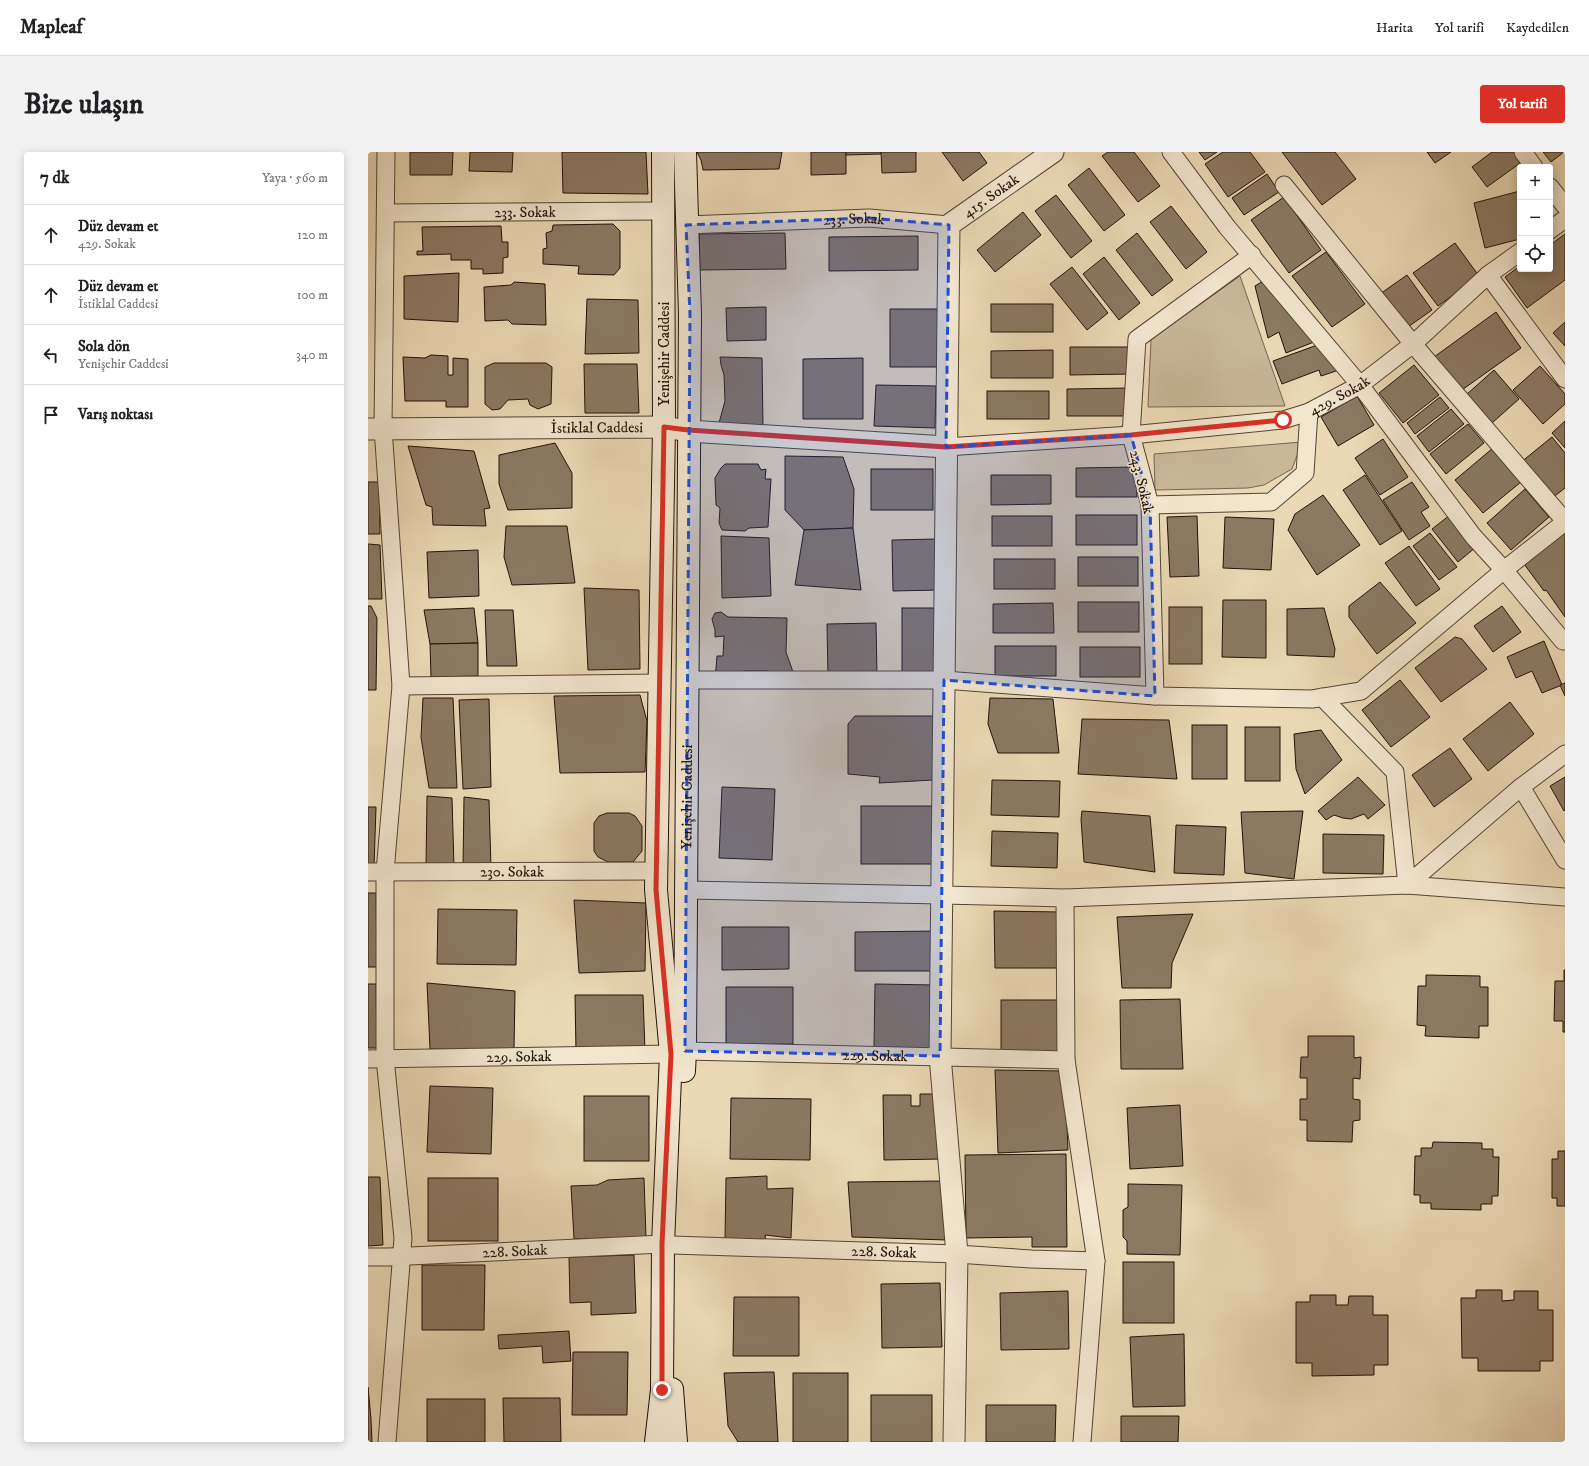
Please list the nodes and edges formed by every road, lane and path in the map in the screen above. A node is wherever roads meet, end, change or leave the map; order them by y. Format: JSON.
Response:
{"nodes":[{"id":1,"x":386,"y":152,"type":"edge"},
{"id":2,"x":663,"y":152,"type":"edge"},
{"id":3,"x":685,"y":152,"type":"edge"},
{"id":4,"x":1053,"y":152,"type":"edge"},
{"id":5,"x":1171,"y":152,"type":"edge"},
{"id":6,"x":1523,"y":152,"type":"edge"},
{"id":7,"x":1532,"y":164,"type":"edge"},
{"id":8,"x":1284,"y":185,"type":"dead end"},
{"id":9,"x":1553,"y":191,"type":"edge"},
{"id":10,"x":1565,"y":206,"type":"edge"},
{"id":11,"x":663,"y":211,"type":"junction"},
{"id":12,"x":386,"y":213,"type":"junction"},
{"id":13,"x":1565,"y":219,"type":"edge"},
{"id":14,"x":686,"y":225,"type":"junction"},
{"id":15,"x":949,"y":225,"type":"junction"},
{"id":16,"x":1553,"y":228,"type":"edge"},
{"id":17,"x":1517,"y":254,"type":"edge"},
{"id":18,"x":1252,"y":255,"type":"junction"},
{"id":19,"x":1488,"y":275,"type":"junction"},
{"id":20,"x":1413,"y":344,"type":"junction"},
{"id":21,"x":1565,"y":379,"type":"edge"},
{"id":22,"x":1360,"y":385,"type":"junction"},
{"id":23,"x":1309,"y":412,"type":"junction"},
{"id":24,"x":664,"y":427,"type":"junction"},
{"id":25,"x":375,"y":429,"type":"edge"},
{"id":26,"x":688,"y":430,"type":"junction"},
{"id":27,"x":1131,"y":435,"type":"junction"},
{"id":28,"x":946,"y":447,"type":"junction"},
{"id":29,"x":1150,"y":505,"type":"junction"},
{"id":30,"x":1565,"y":521,"type":"edge"},
{"id":31,"x":1504,"y":570,"type":"junction"},
{"id":32,"x":1564,"y":641,"type":"edge"},
{"id":33,"x":688,"y":680,"type":"junction"},
{"id":34,"x":944,"y":680,"type":"junction"},
{"id":35,"x":660,"y":683,"type":"junction"},
{"id":36,"x":401,"y":686,"type":"junction"},
{"id":37,"x":1155,"y":696,"type":"junction"},
{"id":38,"x":1322,"y":697,"type":"junction"},
{"id":39,"x":1565,"y":754,"type":"edge"},
{"id":40,"x":1521,"y":787,"type":"junction"},
{"id":41,"x":1565,"y":860,"type":"edge"},
{"id":42,"x":657,"y":871,"type":"junction"},
{"id":43,"x":368,"y":872,"type":"edge"},
{"id":44,"x":385,"y":872,"type":"junction"},
{"id":45,"x":1407,"y":885,"type":"junction"},
{"id":46,"x":686,"y":890,"type":"junction"},
{"id":47,"x":942,"y":895,"type":"junction"},
{"id":48,"x":1565,"y":897,"type":"edge"},
{"id":49,"x":1065,"y":898,"type":"junction"},
{"id":50,"x":678,"y":1052,"type":"junction"},
{"id":51,"x":940,"y":1056,"type":"junction"},
{"id":52,"x":385,"y":1058,"type":"junction"},
{"id":53,"x":368,"y":1059,"type":"edge"},
{"id":54,"x":1066,"y":1060,"type":"junction"},
{"id":55,"x":667,"y":1245,"type":"junction"},
{"id":56,"x":957,"y":1254,"type":"junction"},
{"id":57,"x":401,"y":1256,"type":"junction"},
{"id":58,"x":368,"y":1257,"type":"edge"},
{"id":59,"x":1096,"y":1261,"type":"junction"},
{"id":60,"x":387,"y":1442,"type":"edge"},
{"id":61,"x":656,"y":1442,"type":"edge"},
{"id":62,"x":676,"y":1442,"type":"edge"},
{"id":63,"x":954,"y":1442,"type":"edge"},
{"id":64,"x":1082,"y":1442,"type":"edge"}],
"edges":[{"from":1,"to":12,"type":"street"},
{"from":2,"to":11,"type":"main road","name":"Yenişehir Caddesi"},
{"from":3,"to":14,"type":"main road","name":"Yenişehir Caddesi"},
{"from":4,"to":15,"type":"street","name":"415. Sokak"},
{"from":5,"to":18,"type":"street"},
{"from":6,"to":7,"type":"street"},
{"from":8,"to":20,"type":"street"},
{"from":9,"to":10,"type":"street"},
{"from":11,"to":12,"type":"street","name":"233. Sokak"},
{"from":11,"to":24,"type":"main road","name":"Yenişehir Caddesi"},
{"from":12,"to":25,"type":"street"},
{"from":13,"to":16,"type":"street"},
{"from":14,"to":15,"type":"street","name":"233. Sokak"},
{"from":14,"to":26,"type":"main road","name":"Yenişehir Caddesi"},
{"from":15,"to":28,"type":"street"},
{"from":17,"to":19,"type":"street","name":"429. Sokak"},
{"from":18,"to":22,"type":"street"},
{"from":18,"to":27,"type":"street","name":"243. Sokak"},
{"from":19,"to":20,"type":"street","name":"429. Sokak"},
{"from":19,"to":21,"type":"street"},
{"from":20,"to":22,"type":"street","name":"429. Sokak"},
{"from":20,"to":30,"type":"street"},
{"from":22,"to":23,"type":"street","name":"429. Sokak"},
{"from":22,"to":31,"type":"street"},
{"from":23,"to":27,"type":"street","name":"429. Sokak"},
{"from":23,"to":29,"type":"street"},
{"from":24,"to":25,"type":"street","name":"İstiklal Caddesi"},
{"from":24,"to":26,"type":"street","name":"İstiklal Caddesi"},
{"from":24,"to":35,"type":"main road","name":"Yenişehir Caddesi"},
{"from":25,"to":36,"type":"street"},
{"from":26,"to":28,"type":"street","name":"İstiklal Caddesi"},
{"from":26,"to":33,"type":"main road","name":"Yenişehir Caddesi"},
{"from":27,"to":28,"type":"street","name":"429. Sokak"},
{"from":27,"to":29,"type":"street","name":"243. Sokak"},
{"from":28,"to":34,"type":"street"},
{"from":29,"to":37,"type":"street","name":"243. Sokak"},
{"from":30,"to":31,"type":"street"},
{"from":31,"to":32,"type":"street"},
{"from":31,"to":38,"type":"street"},
{"from":33,"to":34,"type":"street"},
{"from":33,"to":46,"type":"main road","name":"Yenişehir Caddesi"},
{"from":34,"to":37,"type":"street"},
{"from":34,"to":47,"type":"street"},
{"from":35,"to":36,"type":"street"},
{"from":35,"to":42,"type":"main road","name":"Yenişehir Caddesi"},
{"from":36,"to":44,"type":"street"},
{"from":37,"to":38,"type":"street"},
{"from":38,"to":45,"type":"street"},
{"from":39,"to":40,"type":"street"},
{"from":40,"to":41,"type":"street"},
{"from":40,"to":45,"type":"street"},
{"from":42,"to":44,"type":"street","name":"230. Sokak"},
{"from":42,"to":50,"type":"main road","name":"Yenişehir Caddesi"},
{"from":43,"to":44,"type":"street","name":"230. Sokak"},
{"from":44,"to":52,"type":"street"},
{"from":45,"to":48,"type":"street"},
{"from":45,"to":49,"type":"street"},
{"from":46,"to":47,"type":"street"},
{"from":46,"to":50,"type":"main road","name":"Yenişehir Caddesi"},
{"from":47,"to":49,"type":"street"},
{"from":47,"to":51,"type":"street"},
{"from":49,"to":54,"type":"street"},
{"from":50,"to":51,"type":"street","name":"229. Sokak"},
{"from":50,"to":52,"type":"street","name":"229. Sokak"},
{"from":50,"to":55,"type":"main road","name":"Yenişehir Caddesi"},
{"from":51,"to":54,"type":"street","name":"229. Sokak"},
{"from":51,"to":56,"type":"street"},
{"from":52,"to":53,"type":"street","name":"229. Sokak"},
{"from":52,"to":57,"type":"street"},
{"from":54,"to":59,"type":"street"},
{"from":55,"to":56,"type":"street","name":"228. Sokak"},
{"from":55,"to":57,"type":"street","name":"228. Sokak"},
{"from":55,"to":61,"type":"main road","name":"Yenişehir Caddesi"},
{"from":55,"to":62,"type":"main road","name":"Yenişehir Caddesi"},
{"from":56,"to":59,"type":"street","name":"228. Sokak"},
{"from":56,"to":63,"type":"street"},
{"from":57,"to":58,"type":"street","name":"228. Sokak"},
{"from":57,"to":60,"type":"street"},
{"from":59,"to":64,"type":"street"}]}
